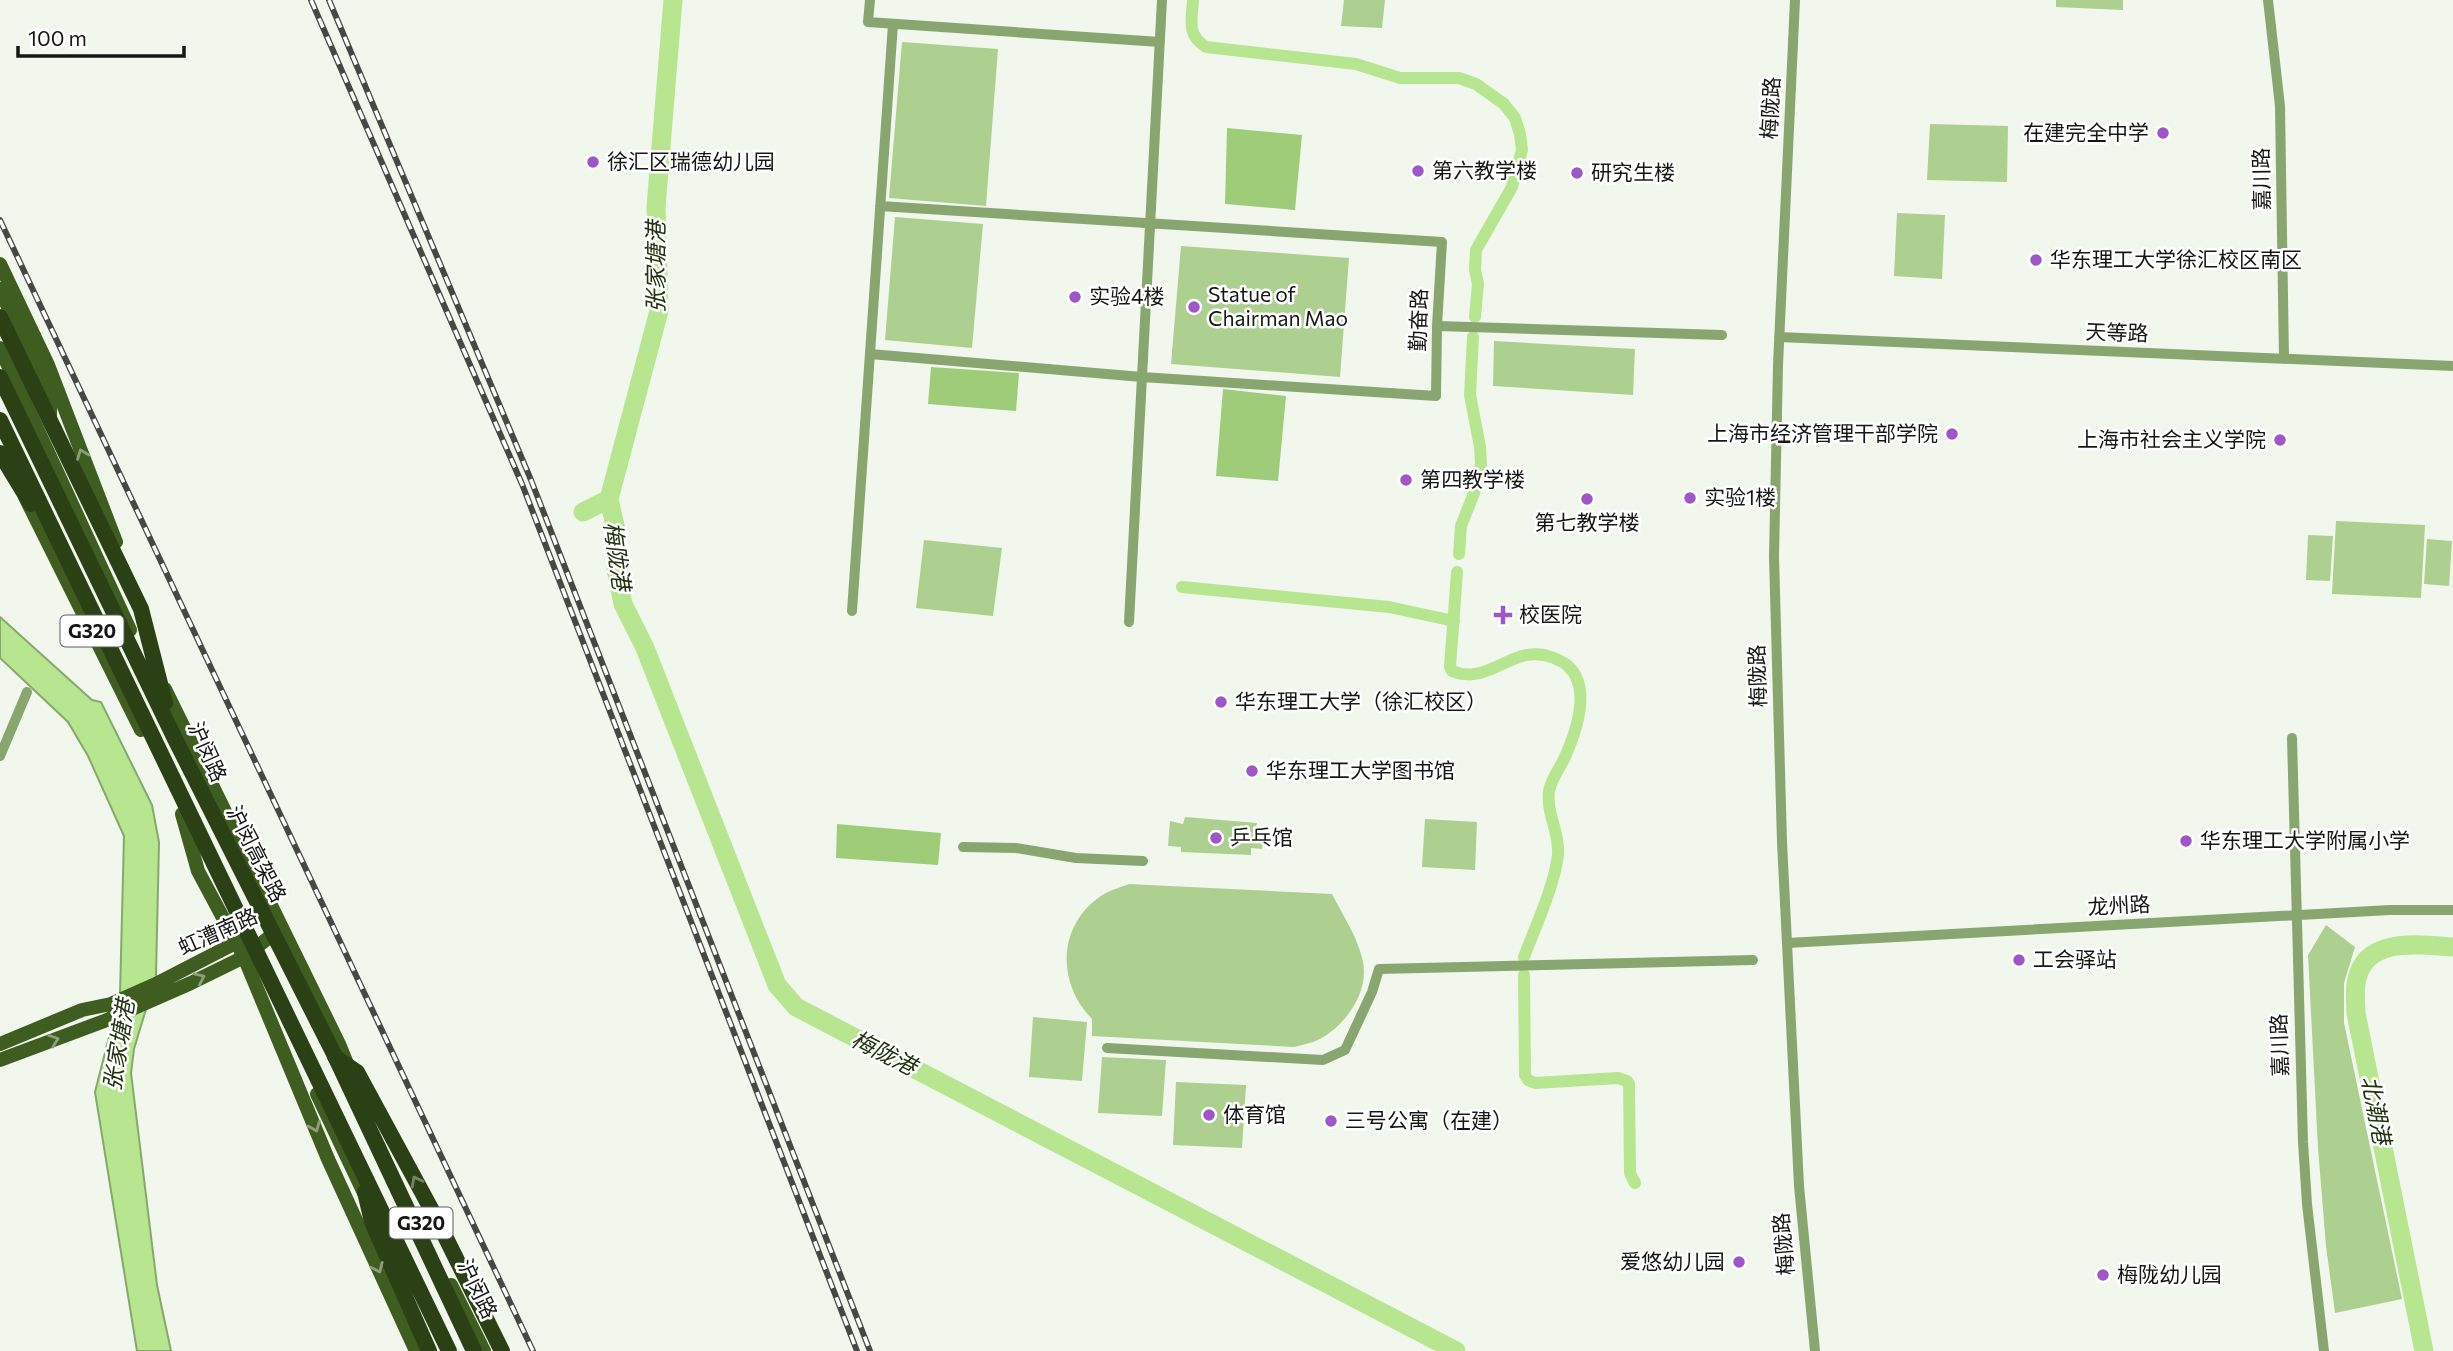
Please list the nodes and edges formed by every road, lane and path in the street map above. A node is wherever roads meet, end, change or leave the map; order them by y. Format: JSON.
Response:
{"nodes":[{"id":1,"x":870,"y":0,"type":"edge"},
{"id":2,"x":1163,"y":0,"type":"edge"},
{"id":3,"x":1795,"y":0,"type":"edge"},
{"id":4,"x":2268,"y":0,"type":"edge"},
{"id":5,"x":893,"y":24,"type":"junction"},
{"id":6,"x":1160,"y":42,"type":"junction"},
{"id":7,"x":880,"y":206,"type":"junction"},
{"id":8,"x":1150,"y":223,"type":"junction"},
{"id":9,"x":0,"y":264,"type":"edge"},
{"id":10,"x":0,"y":289,"type":"edge"},
{"id":11,"x":0,"y":317,"type":"edge"},
{"id":12,"x":1437,"y":326,"type":"junction"},
{"id":13,"x":1722,"y":335,"type":"dead end"},
{"id":14,"x":1779,"y":337,"type":"junction"},
{"id":15,"x":0,"y":348,"type":"edge"},
{"id":16,"x":870,"y":354,"type":"junction"},
{"id":17,"x":2284,"y":359,"type":"junction"},
{"id":18,"x":2453,"y":366,"type":"edge"},
{"id":19,"x":0,"y":377,"type":"edge"},
{"id":20,"x":1142,"y":377,"type":"junction"},
{"id":21,"x":0,"y":420,"type":"edge"},
{"id":22,"x":0,"y":446,"type":"edge"},
{"id":23,"x":0,"y":453,"type":"edge"},
{"id":24,"x":51,"y":456,"type":"junction"},
{"id":25,"x":61,"y":546,"type":"junction"},
{"id":26,"x":121,"y":608,"type":"junction"},
{"id":27,"x":141,"y":609,"type":"junction"},
{"id":28,"x":852,"y":611,"type":"dead end"},
{"id":29,"x":1129,"y":621,"type":"dead end"},
{"id":30,"x":27,"y":692,"type":"dead end"},
{"id":31,"x":2292,"y":737,"type":"dead end"},
{"id":32,"x":175,"y":739,"type":"junction"},
{"id":33,"x":0,"y":756,"type":"edge"},
{"id":34,"x":963,"y":847,"type":"dead end"},
{"id":35,"x":1143,"y":861,"type":"dead end"},
{"id":36,"x":2453,"y":910,"type":"edge"},
{"id":37,"x":2296,"y":916,"type":"junction"},
{"id":38,"x":281,"y":928,"type":"junction"},
{"id":39,"x":267,"y":935,"type":"junction"},
{"id":40,"x":241,"y":940,"type":"junction"},
{"id":41,"x":1787,"y":943,"type":"junction"},
{"id":42,"x":248,"y":955,"type":"junction"},
{"id":43,"x":1752,"y":960,"type":"dead end"},
{"id":44,"x":156,"y":991,"type":"junction"},
{"id":45,"x":280,"y":1041,"type":"junction"},
{"id":46,"x":0,"y":1044,"type":"edge"},
{"id":47,"x":1107,"y":1048,"type":"dead end"},
{"id":48,"x":335,"y":1056,"type":"junction"},
{"id":49,"x":0,"y":1059,"type":"edge"},
{"id":50,"x":359,"y":1095,"type":"junction"},
{"id":51,"x":323,"y":1107,"type":"junction"},
{"id":52,"x":341,"y":1147,"type":"junction"},
{"id":53,"x":359,"y":1166,"type":"junction"},
{"id":54,"x":350,"y":1206,"type":"junction"},
{"id":55,"x":416,"y":1351,"type":"edge"},
{"id":56,"x":429,"y":1351,"type":"edge"},
{"id":57,"x":442,"y":1351,"type":"edge"},
{"id":58,"x":449,"y":1351,"type":"edge"},
{"id":59,"x":474,"y":1351,"type":"edge"},
{"id":60,"x":484,"y":1351,"type":"edge"},
{"id":61,"x":502,"y":1351,"type":"edge"},
{"id":62,"x":1815,"y":1351,"type":"edge"},
{"id":63,"x":2324,"y":1351,"type":"edge"}],
"edges":[{"from":1,"to":5,"type":"street"},
{"from":2,"to":6,"type":"street"},
{"from":3,"to":14,"type":"street","name":"梅陇路"},
{"from":4,"to":17,"type":"street","name":"嘉川路"},
{"from":5,"to":6,"type":"street"},
{"from":5,"to":7,"type":"street"},
{"from":6,"to":8,"type":"street"},
{"from":7,"to":8,"type":"street","name":"勤奋路"},
{"from":7,"to":16,"type":"street"},
{"from":8,"to":12,"type":"street","name":"勤奋路"},
{"from":8,"to":20,"type":"street"},
{"from":27,"to":9,"type":"main road","one_way":true},
{"from":10,"to":24,"type":"main road","name":"沪闵路","number":"G320"},
{"from":11,"to":27,"type":"highway"},
{"from":12,"to":13,"type":"street"},
{"from":12,"to":20,"type":"street","name":"勤奋路"},
{"from":14,"to":17,"type":"street","name":"天等路"},
{"from":14,"to":41,"type":"street","name":"梅陇路"},
{"from":15,"to":24,"type":"main road","name":"沪闵路","number":"G320"},
{"from":16,"to":20,"type":"street","name":"勤奋路"},
{"from":16,"to":28,"type":"street"},
{"from":17,"to":18,"type":"street","name":"天等路"},
{"from":19,"to":32,"type":"highway","name":"沪闵高架路"},
{"from":20,"to":29,"type":"street"},
{"from":21,"to":25,"type":"highway","name":"沪闵高架路"},
{"from":22,"to":40,"type":"main road","number":"G320"},
{"from":23,"to":25,"type":"highway"},
{"from":24,"to":26,"type":"main road","name":"沪闵路","number":"G320"},
{"from":25,"to":53,"type":"highway","name":"沪闵高架路"},
{"from":26,"to":38,"type":"main road","name":"沪闵路","number":"G320"},
{"from":26,"to":39,"type":"main road","name":"沪闵路"},
{"from":27,"to":32,"type":"highway"},
{"from":30,"to":33,"type":"street"},
{"from":31,"to":37,"type":"street","name":"嘉川路"},
{"from":32,"to":48,"type":"highway","name":"沪闵高架路"},
{"from":34,"to":35,"type":"street"},
{"from":36,"to":37,"type":"street","name":"龙州路"},
{"from":37,"to":41,"type":"street","name":"龙州路"},
{"from":37,"to":63,"type":"street","name":"嘉川路"},
{"from":38,"to":39,"type":"main road","name":"虹漕南路"},
{"from":38,"to":50,"type":"main road","name":"沪闵路","number":"G320"},
{"from":39,"to":40,"type":"main road","name":"虹漕南路"},
{"from":39,"to":42,"type":"main road","name":"虹漕南路"},
{"from":39,"to":50,"type":"main road","name":"沪闵路"},
{"from":40,"to":42,"type":"main road","number":"G320"},
{"from":40,"to":44,"type":"main road","name":"虹漕南路"},
{"from":41,"to":62,"type":"street","name":"梅陇路"},
{"from":44,"to":42,"type":"main road","name":"虹漕南路","one_way":true},
{"from":42,"to":45,"type":"main road","number":"G320"},
{"from":42,"to":51,"type":"main road","number":"G320"},
{"from":43,"to":47,"type":"street"},
{"from":44,"to":46,"type":"main road","name":"虹漕南路"},
{"from":49,"to":44,"type":"main road","name":"虹漕南路","one_way":true},
{"from":45,"to":51,"type":"main road","number":"G320"},
{"from":45,"to":54,"type":"main road","number":"G320","one_way":true},
{"from":48,"to":59,"type":"highway","name":"沪闵高架路"},
{"from":61,"to":48,"type":"highway","one_way":true},
{"from":50,"to":60,"type":"main road","name":"沪闵路","number":"G320"},
{"from":51,"to":52,"type":"main road","number":"G320"},
{"from":52,"to":54,"type":"main road"},
{"from":52,"to":57,"type":"main road","number":"G320"},
{"from":53,"to":56,"type":"highway"},
{"from":53,"to":58,"type":"highway","name":"沪闵高架路"},
{"from":54,"to":55,"type":"main road","number":"G320","one_way":true}]}
